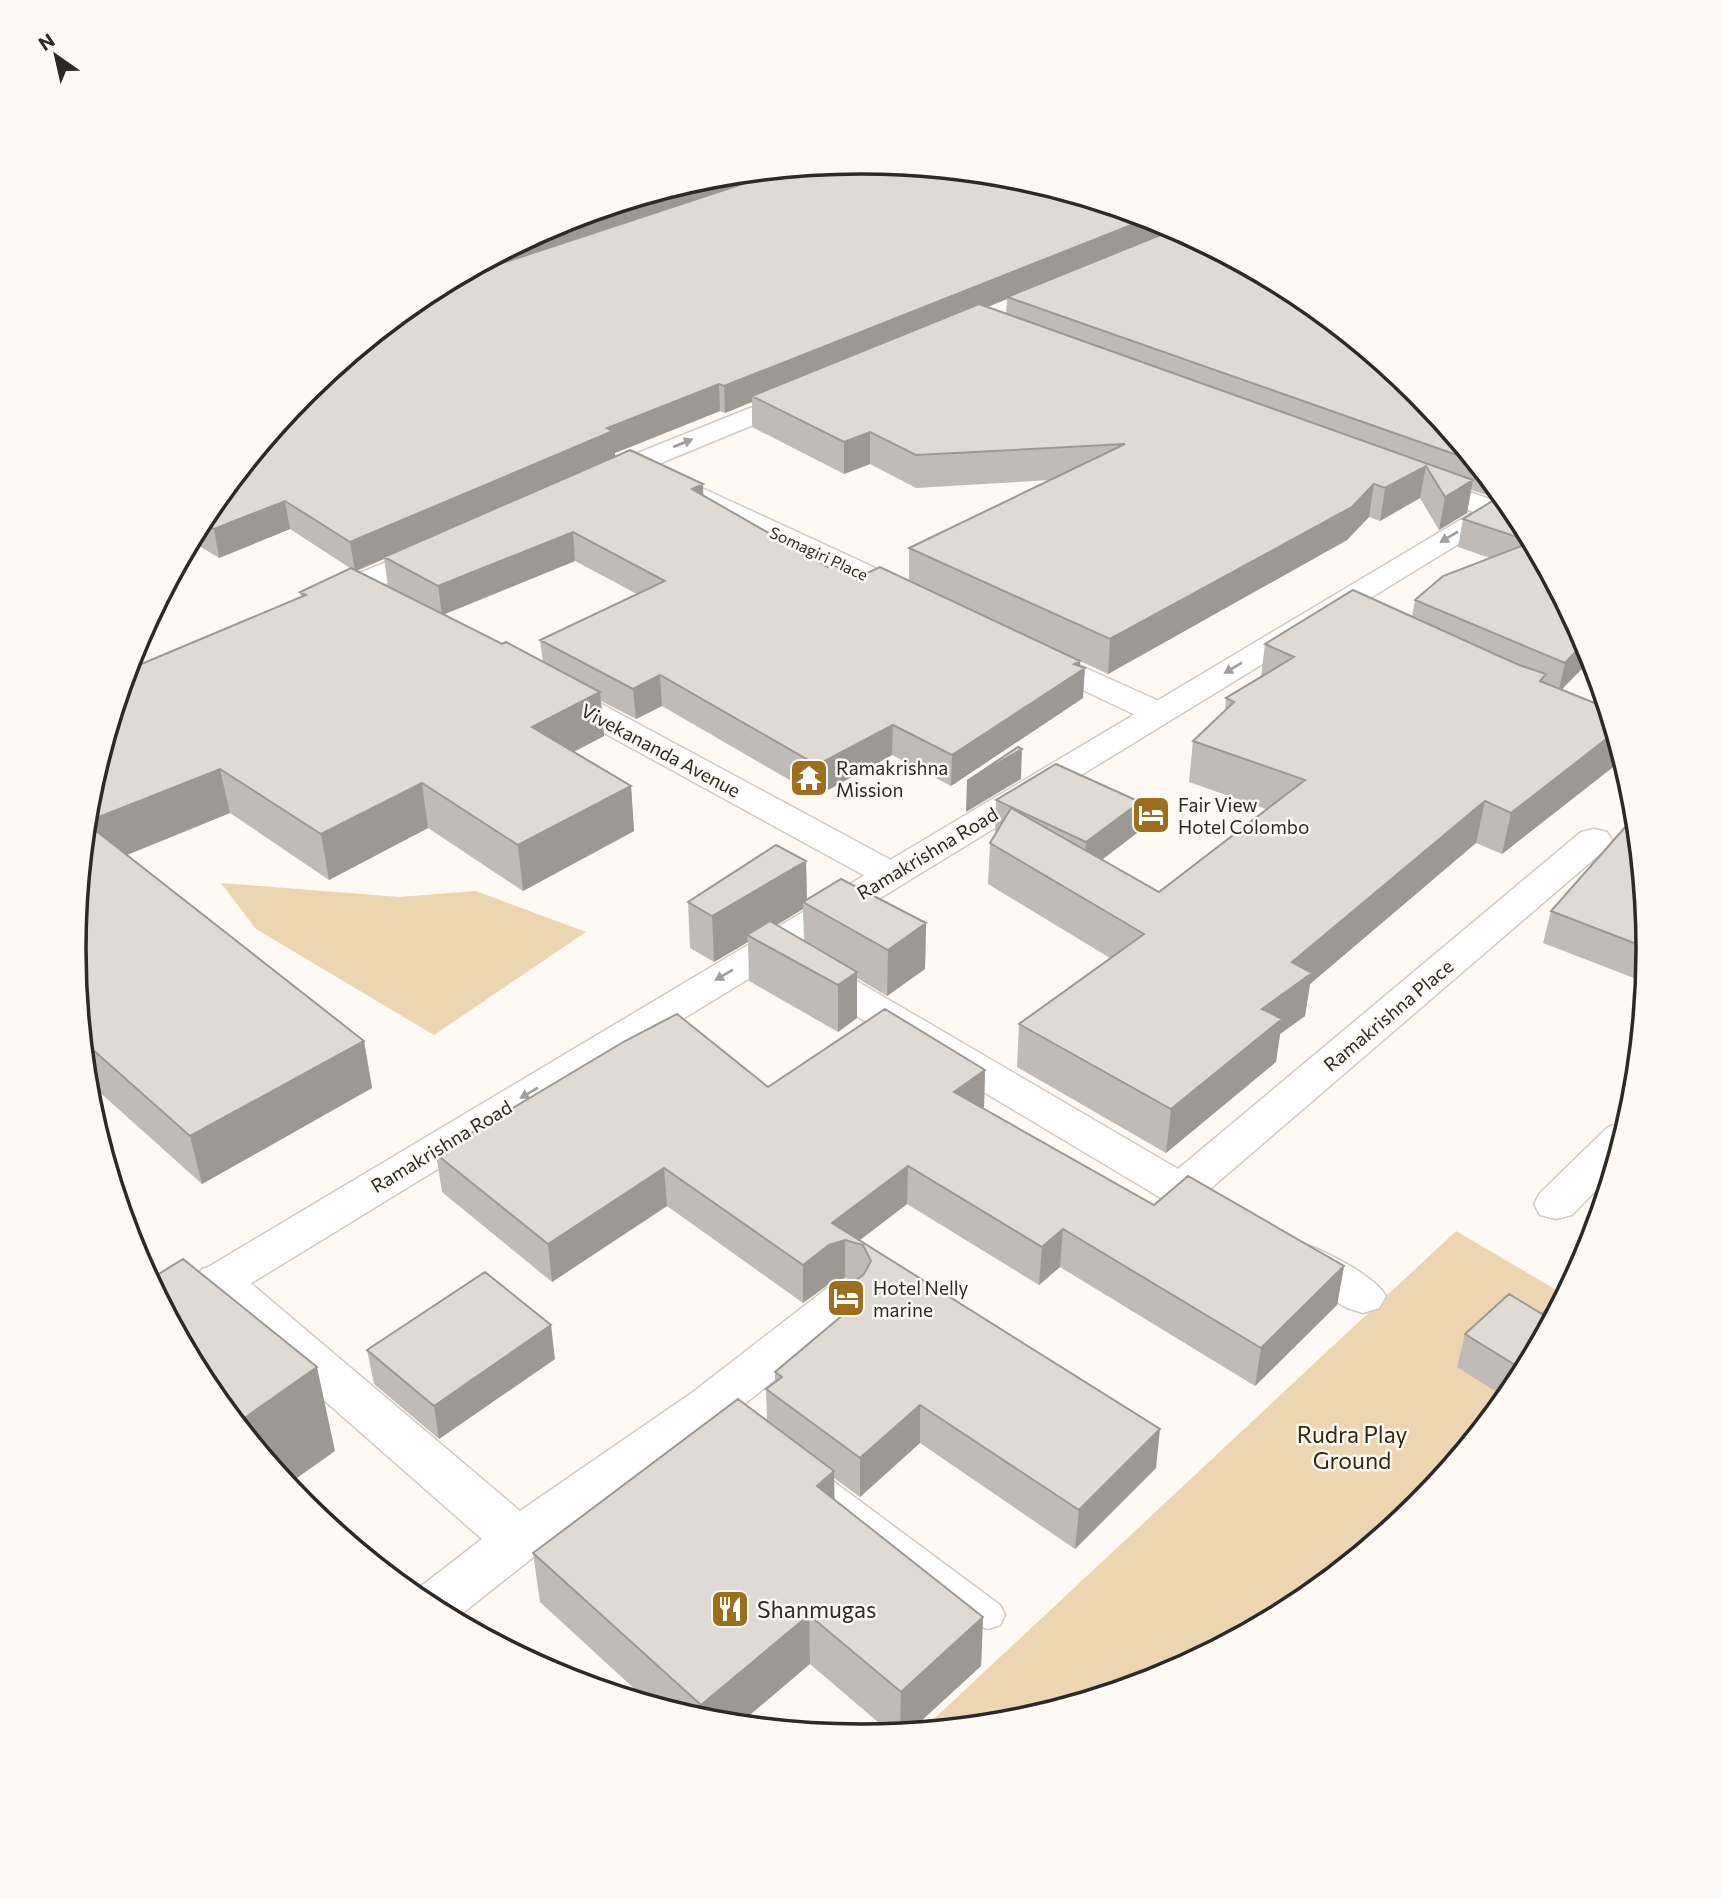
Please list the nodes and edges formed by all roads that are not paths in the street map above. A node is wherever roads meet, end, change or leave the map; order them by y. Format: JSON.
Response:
{"nodes":[{"id":1,"x":824,"y":386,"type":"edge"},
{"id":2,"x":632,"y":464,"type":"junction"},
{"id":3,"x":1391,"y":473,"type":"edge"},
{"id":4,"x":582,"y":486,"type":"edge"},
{"id":5,"x":1495,"y":504,"type":"edge"},
{"id":6,"x":1498,"y":508,"type":"edge"},
{"id":7,"x":457,"y":541,"type":"edge"},
{"id":8,"x":357,"y":585,"type":"junction"},
{"id":9,"x":393,"y":605,"type":"edge"},
{"id":10,"x":305,"y":606,"type":"edge"},
{"id":11,"x":933,"y":607,"type":"edge"},
{"id":12,"x":1334,"y":607,"type":"junction"},
{"id":13,"x":1372,"y":624,"type":"edge"},
{"id":14,"x":1008,"y":642,"type":"edge"},
{"id":15,"x":527,"y":677,"type":"edge"},
{"id":16,"x":1158,"y":713,"type":"junction"},
{"id":17,"x":1594,"y":840,"type":"dead end"},
{"id":18,"x":891,"y":875,"type":"junction"},
{"id":19,"x":770,"y":947,"type":"junction"},
{"id":20,"x":1610,"y":1150,"type":"edge"},
{"id":21,"x":1556,"y":1204,"type":"dead end"},
{"id":22,"x":1261,"y":1237,"type":"edge"},
{"id":23,"x":218,"y":1281,"type":"junction"},
{"id":24,"x":1363,"y":1296,"type":"dead end"},
{"id":25,"x":846,"y":1298,"type":"edge"},
{"id":26,"x":175,"y":1308,"type":"edge"},
{"id":27,"x":788,"y":1464,"type":"edge"},
{"id":28,"x":518,"y":1539,"type":"junction"},
{"id":29,"x":440,"y":1601,"type":"edge"},
{"id":30,"x":988,"y":1615,"type":"dead end"}],
"edges":[{"from":2,"to":1,"type":"street","one_way":true},
{"from":2,"to":4,"type":"street"},
{"from":2,"to":11,"type":"street","name":"Somagiri Place"},
{"from":3,"to":5,"type":"street"},
{"from":6,"to":12,"type":"street","name":"Ramakrishna Road","one_way":true},
{"from":7,"to":8,"type":"street"},
{"from":8,"to":9,"type":"street"},
{"from":8,"to":10,"type":"street"},
{"from":12,"to":13,"type":"street"},
{"from":12,"to":16,"type":"street","name":"Ramakrishna Road","one_way":true},
{"from":14,"to":16,"type":"street"},
{"from":15,"to":18,"type":"street","name":"Vivekananda Avenue"},
{"from":16,"to":18,"type":"street","name":"Ramakrishna Road"},
{"from":17,"to":19,"type":"street","name":"Ramakrishna Place"},
{"from":18,"to":19,"type":"street","name":"Ramakrishna Road"},
{"from":19,"to":23,"type":"street","name":"Ramakrishna Road","one_way":true},
{"from":20,"to":21,"type":"street"},
{"from":22,"to":24,"type":"street"},
{"from":23,"to":26,"type":"street","name":"Ramakrishna Road"},
{"from":23,"to":28,"type":"street"},
{"from":25,"to":28,"type":"street"},
{"from":27,"to":30,"type":"lane"},
{"from":28,"to":29,"type":"street"}]}
